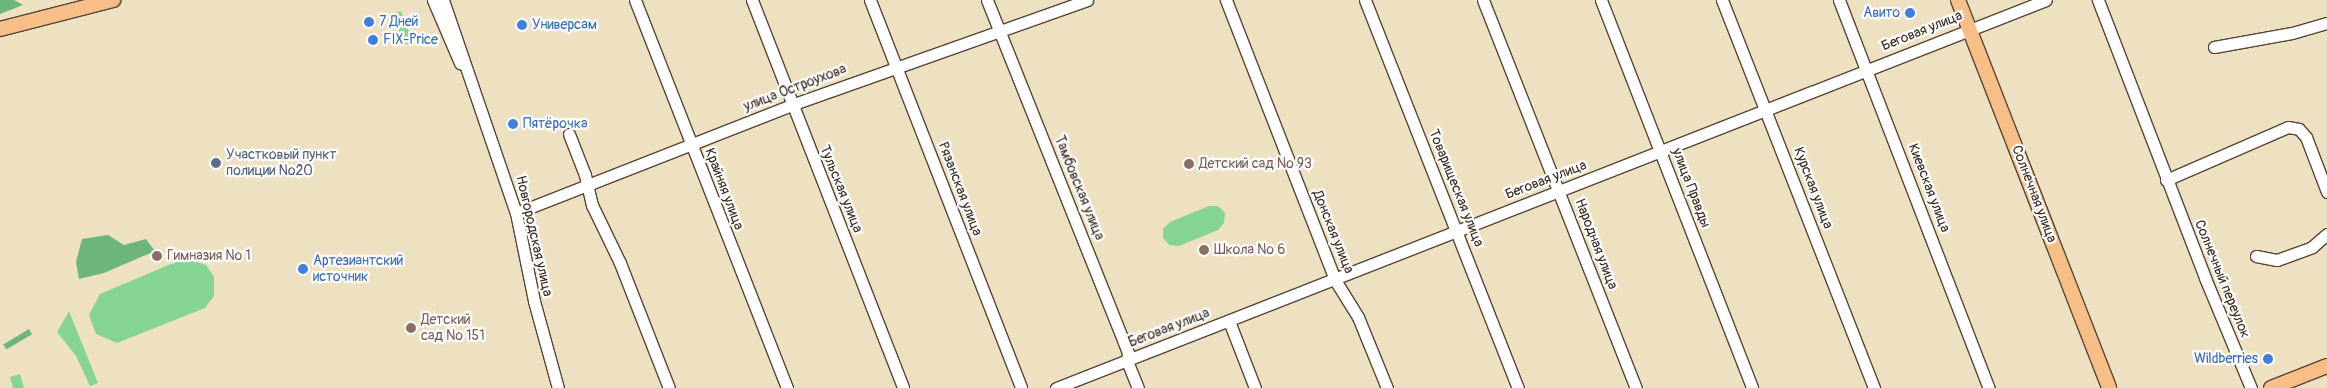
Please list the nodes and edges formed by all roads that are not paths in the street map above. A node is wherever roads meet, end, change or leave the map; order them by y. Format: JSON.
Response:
{"nodes":[{"id":1,"x":79,"y":0,"type":"edge"},
{"id":2,"x":113,"y":0,"type":"edge"},
{"id":3,"x":433,"y":0,"type":"edge"},
{"id":4,"x":443,"y":0,"type":"edge"},
{"id":5,"x":634,"y":0,"type":"edge"},
{"id":6,"x":752,"y":0,"type":"edge"},
{"id":7,"x":870,"y":0,"type":"edge"},
{"id":8,"x":987,"y":0,"type":"edge"},
{"id":9,"x":1087,"y":0,"type":"edge"},
{"id":10,"x":1226,"y":0,"type":"edge"},
{"id":11,"x":1365,"y":0,"type":"edge"},
{"id":12,"x":1483,"y":0,"type":"edge"},
{"id":13,"x":1601,"y":0,"type":"edge"},
{"id":14,"x":1722,"y":0,"type":"edge"},
{"id":15,"x":1839,"y":0,"type":"edge"},
{"id":16,"x":1958,"y":0,"type":"edge"},
{"id":17,"x":2046,"y":0,"type":"edge"},
{"id":18,"x":2098,"y":0,"type":"edge"},
{"id":19,"x":0,"y":20,"type":"edge"},
{"id":20,"x":2327,"y":23,"type":"edge"},
{"id":21,"x":0,"y":28,"type":"edge"},
{"id":22,"x":1970,"y":28,"type":"junction"},
{"id":23,"x":1001,"y":31,"type":"junction"},
{"id":24,"x":2214,"y":47,"type":"dead end"},
{"id":25,"x":896,"y":67,"type":"junction"},
{"id":26,"x":1867,"y":69,"type":"junction"},
{"id":27,"x":475,"y":92,"type":"junction"},
{"id":28,"x":791,"y":105,"type":"junction"},
{"id":29,"x":1767,"y":109,"type":"junction"},
{"id":30,"x":569,"y":134,"type":"dead end"},
{"id":31,"x":691,"y":144,"type":"junction"},
{"id":32,"x":1660,"y":152,"type":"junction"},
{"id":33,"x":2166,"y":180,"type":"junction"},
{"id":34,"x":588,"y":186,"type":"junction"},
{"id":35,"x":1559,"y":191,"type":"junction"},
{"id":36,"x":2327,"y":192,"type":"edge"},
{"id":37,"x":516,"y":213,"type":"junction"},
{"id":38,"x":1456,"y":230,"type":"junction"},
{"id":39,"x":2327,"y":234,"type":"edge"},
{"id":40,"x":2256,"y":256,"type":"dead end"},
{"id":41,"x":1335,"y":280,"type":"junction"},
{"id":42,"x":1229,"y":321,"type":"junction"},
{"id":43,"x":1127,"y":361,"type":"junction"},
{"id":44,"x":2327,"y":366,"type":"edge"},
{"id":45,"x":558,"y":388,"type":"edge"},
{"id":46,"x":669,"y":388,"type":"edge"},
{"id":47,"x":787,"y":388,"type":"edge"},
{"id":48,"x":903,"y":388,"type":"edge"},
{"id":49,"x":1021,"y":388,"type":"edge"},
{"id":50,"x":1056,"y":388,"type":"edge"},
{"id":51,"x":1138,"y":388,"type":"edge"},
{"id":52,"x":1255,"y":388,"type":"edge"},
{"id":53,"x":1387,"y":388,"type":"edge"},
{"id":54,"x":1518,"y":388,"type":"edge"},
{"id":55,"x":1636,"y":388,"type":"edge"},
{"id":56,"x":1752,"y":388,"type":"edge"},
{"id":57,"x":1874,"y":388,"type":"edge"},
{"id":58,"x":1989,"y":388,"type":"edge"},
{"id":59,"x":2109,"y":388,"type":"edge"},
{"id":60,"x":2252,"y":388,"type":"edge"},
{"id":61,"x":2270,"y":388,"type":"edge"}],
"edges":[{"from":1,"to":19,"type":"main road"},
{"from":2,"to":21,"type":"main road"},
{"from":3,"to":27,"type":"street","name":"Новгородская улица"},
{"from":4,"to":27,"type":"street","name":"Новгородская улица"},
{"from":5,"to":31,"type":"street","name":"Крайняя улица"},
{"from":6,"to":28,"type":"street","name":"Тульская улица"},
{"from":7,"to":25,"type":"street","name":"Рязанская улица"},
{"from":8,"to":23,"type":"street","name":"Тамбовская улица"},
{"from":9,"to":23,"type":"street","name":"улица Остроухова"},
{"from":10,"to":41,"type":"street","name":"Донская улица"},
{"from":11,"to":38,"type":"street","name":"Товарищеская улица"},
{"from":12,"to":35,"type":"street","name":"Народная улица"},
{"from":13,"to":32,"type":"street","name":"улица Правды"},
{"from":14,"to":29,"type":"street","name":"Курская улица"},
{"from":15,"to":26,"type":"street","name":"Киевская улица"},
{"from":16,"to":22,"type":"main road","name":"Солнечная улица"},
{"from":17,"to":22,"type":"street","name":"Беговая улица"},
{"from":18,"to":33,"type":"street","name":"Солнечный переулок"},
{"from":20,"to":24,"type":"street"},
{"from":22,"to":26,"type":"street","name":"Беговая улица"},
{"from":22,"to":59,"type":"main road","name":"Солнечная улица"},
{"from":23,"to":25,"type":"street","name":"улица Остроухова"},
{"from":23,"to":43,"type":"street","name":"Тамбовская улица"},
{"from":25,"to":28,"type":"street","name":"улица Остроухова"},
{"from":25,"to":49,"type":"street","name":"Рязанская улица"},
{"from":26,"to":29,"type":"street","name":"Беговая улица"},
{"from":26,"to":58,"type":"street","name":"Киевская улица"},
{"from":27,"to":37,"type":"street","name":"Новгородская улица"},
{"from":28,"to":31,"type":"street","name":"улица Остроухова"},
{"from":28,"to":48,"type":"street","name":"Тульская улица"},
{"from":29,"to":32,"type":"street","name":"Беговая улица"},
{"from":29,"to":57,"type":"street","name":"Курская улица"},
{"from":30,"to":34,"type":"street"},
{"from":31,"to":34,"type":"street","name":"улица Остроухова"},
{"from":31,"to":47,"type":"street","name":"Крайняя улица"},
{"from":32,"to":35,"type":"street","name":"Беговая улица"},
{"from":32,"to":56,"type":"street","name":"улица Правды"},
{"from":33,"to":36,"type":"street"},
{"from":33,"to":60,"type":"street","name":"Солнечный переулок"},
{"from":34,"to":37,"type":"street","name":"улица Остроухова"},
{"from":34,"to":46,"type":"street"},
{"from":35,"to":38,"type":"street","name":"Беговая улица"},
{"from":35,"to":55,"type":"street","name":"Народная улица"},
{"from":37,"to":45,"type":"street","name":"Новгородская улица"},
{"from":38,"to":41,"type":"street","name":"Беговая улица"},
{"from":38,"to":54,"type":"street","name":"Товарищеская улица"},
{"from":39,"to":40,"type":"street"},
{"from":41,"to":42,"type":"street","name":"Беговая улица"},
{"from":41,"to":53,"type":"street","name":"Донская улица"},
{"from":42,"to":43,"type":"street","name":"Беговая улица"},
{"from":42,"to":52,"type":"street"},
{"from":43,"to":50,"type":"street","name":"Беговая улица"},
{"from":43,"to":51,"type":"street","name":"Тамбовская улица"},
{"from":44,"to":61,"type":"main road"}]}
